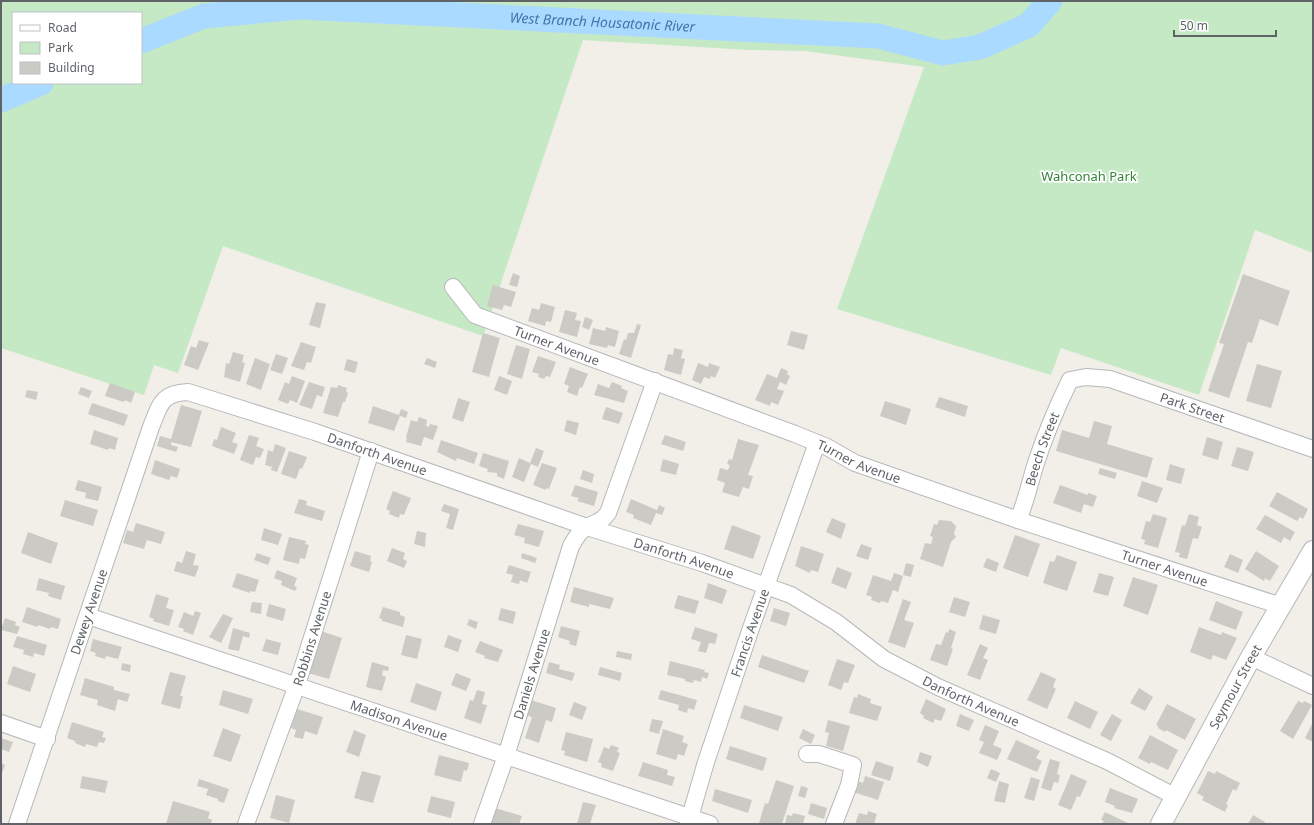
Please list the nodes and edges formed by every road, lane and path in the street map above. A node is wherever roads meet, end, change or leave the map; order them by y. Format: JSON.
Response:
{"nodes":[{"id":1,"x":453,"y":288,"type":"dead end"},
{"id":2,"x":1070,"y":380,"type":"joint"},
{"id":3,"x":655,"y":381,"type":"junction"},
{"id":4,"x":164,"y":400,"type":"joint"},
{"id":5,"x":817,"y":443,"type":"junction"},
{"id":6,"x":1313,"y":449,"type":"edge"},
{"id":7,"x":371,"y":451,"type":"junction"},
{"id":8,"x":1018,"y":520,"type":"junction"},
{"id":9,"x":587,"y":527,"type":"junction"},
{"id":10,"x":1313,"y":551,"type":"edge"},
{"id":11,"x":767,"y":586,"type":"junction"},
{"id":12,"x":1281,"y":606,"type":"junction"},
{"id":13,"x":88,"y":616,"type":"junction"},
{"id":14,"x":1251,"y":657,"type":"junction"},
{"id":15,"x":297,"y":685,"type":"junction"},
{"id":16,"x":1313,"y":686,"type":"edge"},
{"id":17,"x":1,"y":723,"type":"edge"},
{"id":18,"x":47,"y":739,"type":"junction"},
{"id":19,"x":807,"y":754,"type":"dead end"},
{"id":20,"x":506,"y":756,"type":"junction"},
{"id":21,"x":1176,"y":797,"type":"junction"},
{"id":22,"x":690,"y":821,"type":"edge"},
{"id":23,"x":17,"y":824,"type":"edge"},
{"id":24,"x":246,"y":824,"type":"edge"},
{"id":25,"x":482,"y":824,"type":"edge"},
{"id":26,"x":710,"y":824,"type":"edge"},
{"id":27,"x":834,"y":824,"type":"edge"},
{"id":28,"x":1161,"y":824,"type":"edge"}],
"edges":[{"from":1,"to":3,"type":"street","name":"Turner Avenue"},
{"from":2,"to":6,"type":"street","name":"Park Street"},
{"from":2,"to":8,"type":"street","name":"Beech Street"},
{"from":3,"to":5,"type":"street","name":"Turner Avenue"},
{"from":3,"to":9,"type":"street","name":"Daniels Avenue"},
{"from":4,"to":7,"type":"street","name":"Danforth Avenue"},
{"from":4,"to":13,"type":"street","name":"Dewey Avenue"},
{"from":5,"to":8,"type":"street","name":"Turner Avenue"},
{"from":5,"to":11,"type":"street","name":"Francis Avenue"},
{"from":7,"to":9,"type":"street","name":"Danforth Avenue"},
{"from":7,"to":15,"type":"street","name":"Robbins Avenue"},
{"from":8,"to":12,"type":"street","name":"Turner Avenue"},
{"from":9,"to":11,"type":"street","name":"Danforth Avenue"},
{"from":9,"to":20,"type":"street","name":"Daniels Avenue"},
{"from":10,"to":12,"type":"street","name":"Seymour Street"},
{"from":11,"to":21,"type":"street","name":"Danforth Avenue"},
{"from":11,"to":22,"type":"street","name":"Francis Avenue"},
{"from":12,"to":14,"type":"street","name":"Seymour Street"},
{"from":13,"to":15,"type":"street","name":"Madison Avenue"},
{"from":13,"to":18,"type":"street","name":"Dewey Avenue"},
{"from":14,"to":16,"type":"street"},
{"from":14,"to":21,"type":"street","name":"Seymour Street"},
{"from":15,"to":20,"type":"street","name":"Madison Avenue"},
{"from":15,"to":24,"type":"street","name":"Robbins Avenue"},
{"from":17,"to":18,"type":"street"},
{"from":18,"to":23,"type":"street","name":"Dewey Avenue"},
{"from":19,"to":27,"type":"street"},
{"from":20,"to":22,"type":"street","name":"Madison Avenue"},
{"from":20,"to":25,"type":"street","name":"Daniels Avenue"},
{"from":21,"to":28,"type":"street","name":"Seymour Street"},
{"from":22,"to":26,"type":"street","name":"Madison Avenue"}]}
